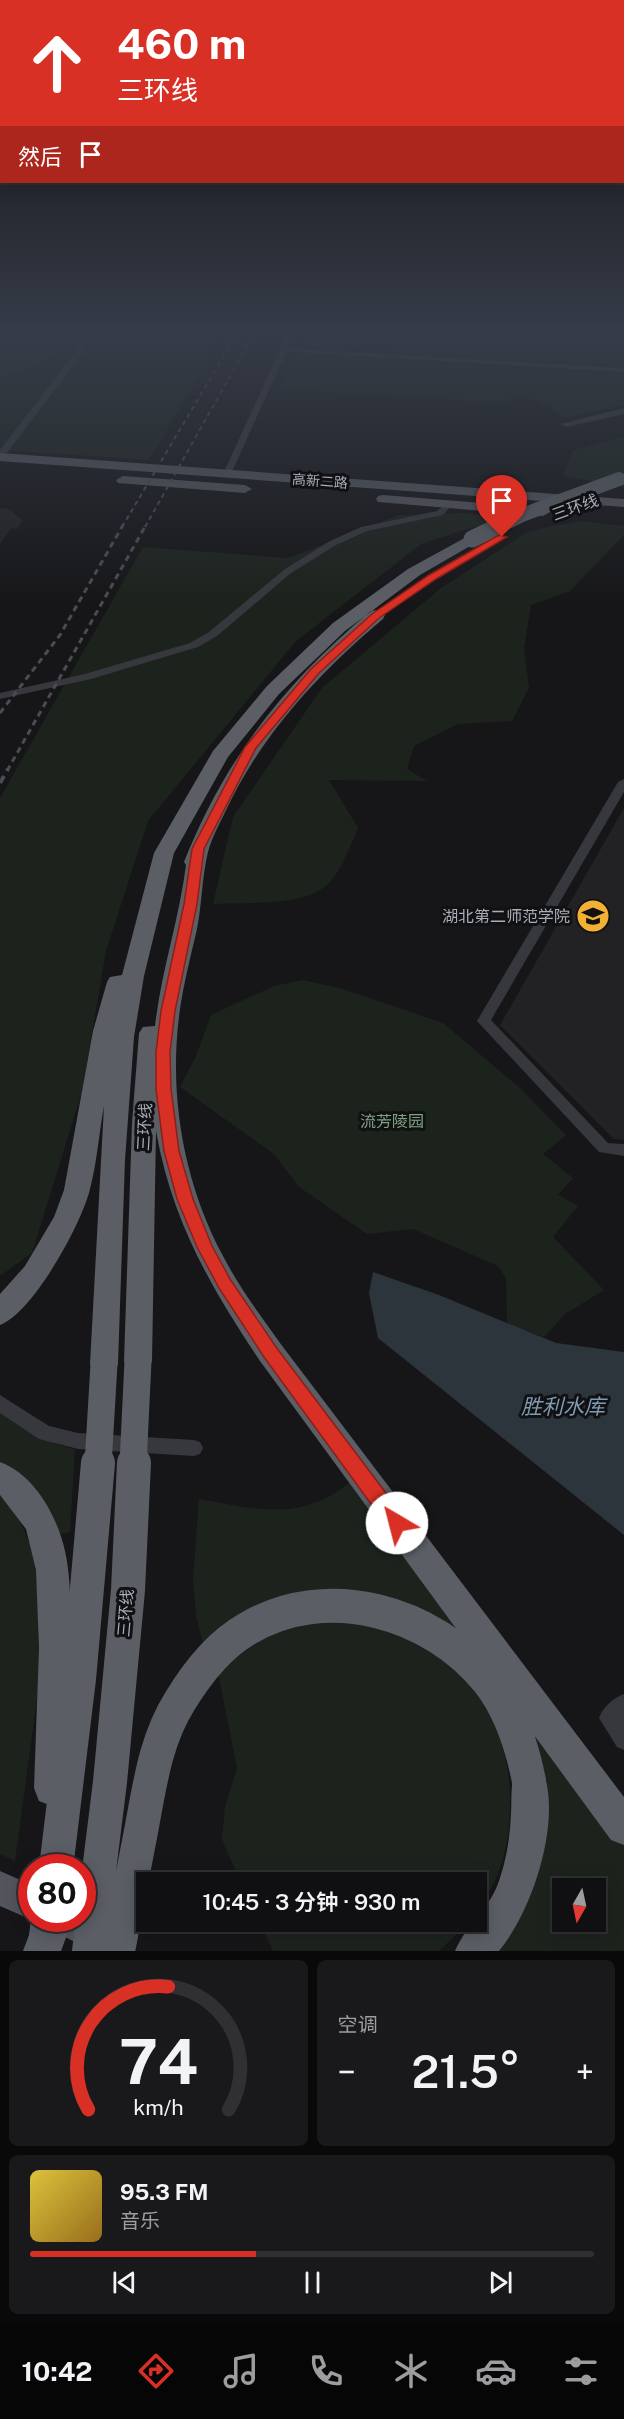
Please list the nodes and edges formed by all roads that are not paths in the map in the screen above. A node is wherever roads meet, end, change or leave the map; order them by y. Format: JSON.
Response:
{"nodes":[{"id":1,"x":26,"y":423,"type":"edge"},
{"id":2,"x":250,"y":423,"type":"edge"},
{"id":3,"x":570,"y":423,"type":"edge"},
{"id":4,"x":566,"y":424,"type":"dead end"},
{"id":5,"x":0,"y":457,"type":"edge"},
{"id":6,"x":0,"y":470,"type":"edge"},
{"id":7,"x":227,"y":474,"type":"junction"},
{"id":8,"x":622,"y":482,"type":"edge"},
{"id":9,"x":425,"y":488,"type":"junction"},
{"id":10,"x":262,"y":491,"type":"dead end"},
{"id":11,"x":285,"y":492,"type":"dead end"},
{"id":12,"x":624,"y":497,"type":"edge"},
{"id":13,"x":380,"y":499,"type":"junction"},
{"id":14,"x":624,"y":503,"type":"edge"},
{"id":15,"x":448,"y":505,"type":"junction"},
{"id":16,"x":566,"y":514,"type":"dead end"},
{"id":17,"x":624,"y":515,"type":"edge"},
{"id":18,"x":601,"y":516,"type":"dead end"},
{"id":19,"x":479,"y":542,"type":"junction"},
{"id":20,"x":0,"y":696,"type":"edge"},
{"id":21,"x":624,"y":783,"type":"edge"},
{"id":22,"x":198,"y":849,"type":"junction"},
{"id":23,"x":151,"y":907,"type":"junction"},
{"id":24,"x":624,"y":1150,"type":"edge"},
{"id":25,"x":0,"y":1314,"type":"edge"},
{"id":26,"x":0,"y":1403,"type":"edge"},
{"id":27,"x":194,"y":1448,"type":"dead end"},
{"id":28,"x":0,"y":1476,"type":"edge"},
{"id":29,"x":624,"y":1704,"type":"edge"},
{"id":30,"x":624,"y":1740,"type":"edge"},
{"id":31,"x":624,"y":1827,"type":"edge"},
{"id":32,"x":50,"y":1854,"type":"edge"},
{"id":33,"x":58,"y":1854,"type":"edge"},
{"id":34,"x":0,"y":1888,"type":"edge"},
{"id":35,"x":18,"y":1903,"type":"edge"},
{"id":36,"x":61,"y":1932,"type":"edge"},
{"id":37,"x":89,"y":1951,"type":"edge"},
{"id":38,"x":118,"y":1951,"type":"edge"},
{"id":39,"x":129,"y":1951,"type":"edge"},
{"id":40,"x":474,"y":1951,"type":"edge"}],
"edges":[{"from":1,"to":5,"type":"street"},
{"from":2,"to":7,"type":"street"},
{"from":3,"to":4,"type":"street"},
{"from":5,"to":7,"type":"main road","name":"高新二路"},
{"from":6,"to":10,"type":"main road"},
{"from":7,"to":9,"type":"main road","name":"高新二路"},
{"from":8,"to":19,"type":"highway","name":"三环线"},
{"from":9,"to":12,"type":"main road","name":"高新二路"},
{"from":9,"to":14,"type":"main road","name":"高新二路"},
{"from":11,"to":13,"type":"main road","name":"高新二路"},
{"from":13,"to":15,"type":"main road","name":"高新二路"},
{"from":13,"to":17,"type":"main road","name":"高新二路"},
{"from":15,"to":16,"type":"main road","name":"高新二路"},
{"from":15,"to":20,"type":"street"},
{"from":17,"to":18,"type":"main road","name":"高新二路"},
{"from":19,"to":22,"type":"highway","name":"三环线"},
{"from":19,"to":23,"type":"highway","name":"三环线"},
{"from":21,"to":24,"type":"street"},
{"from":22,"to":31,"type":"highway"},
{"from":22,"to":37,"type":"highway","name":"三环线","bridge":true},
{"from":23,"to":25,"type":"highway"},
{"from":23,"to":33,"type":"highway","name":"三环线","bridge":true},
{"from":26,"to":27,"type":"street"},
{"from":28,"to":32,"type":"highway"},
{"from":29,"to":30,"type":"street"},
{"from":34,"to":35,"type":"main road"},
{"from":36,"to":39,"type":"main road"},
{"from":38,"to":40,"type":"highway","bridge":true}]}
